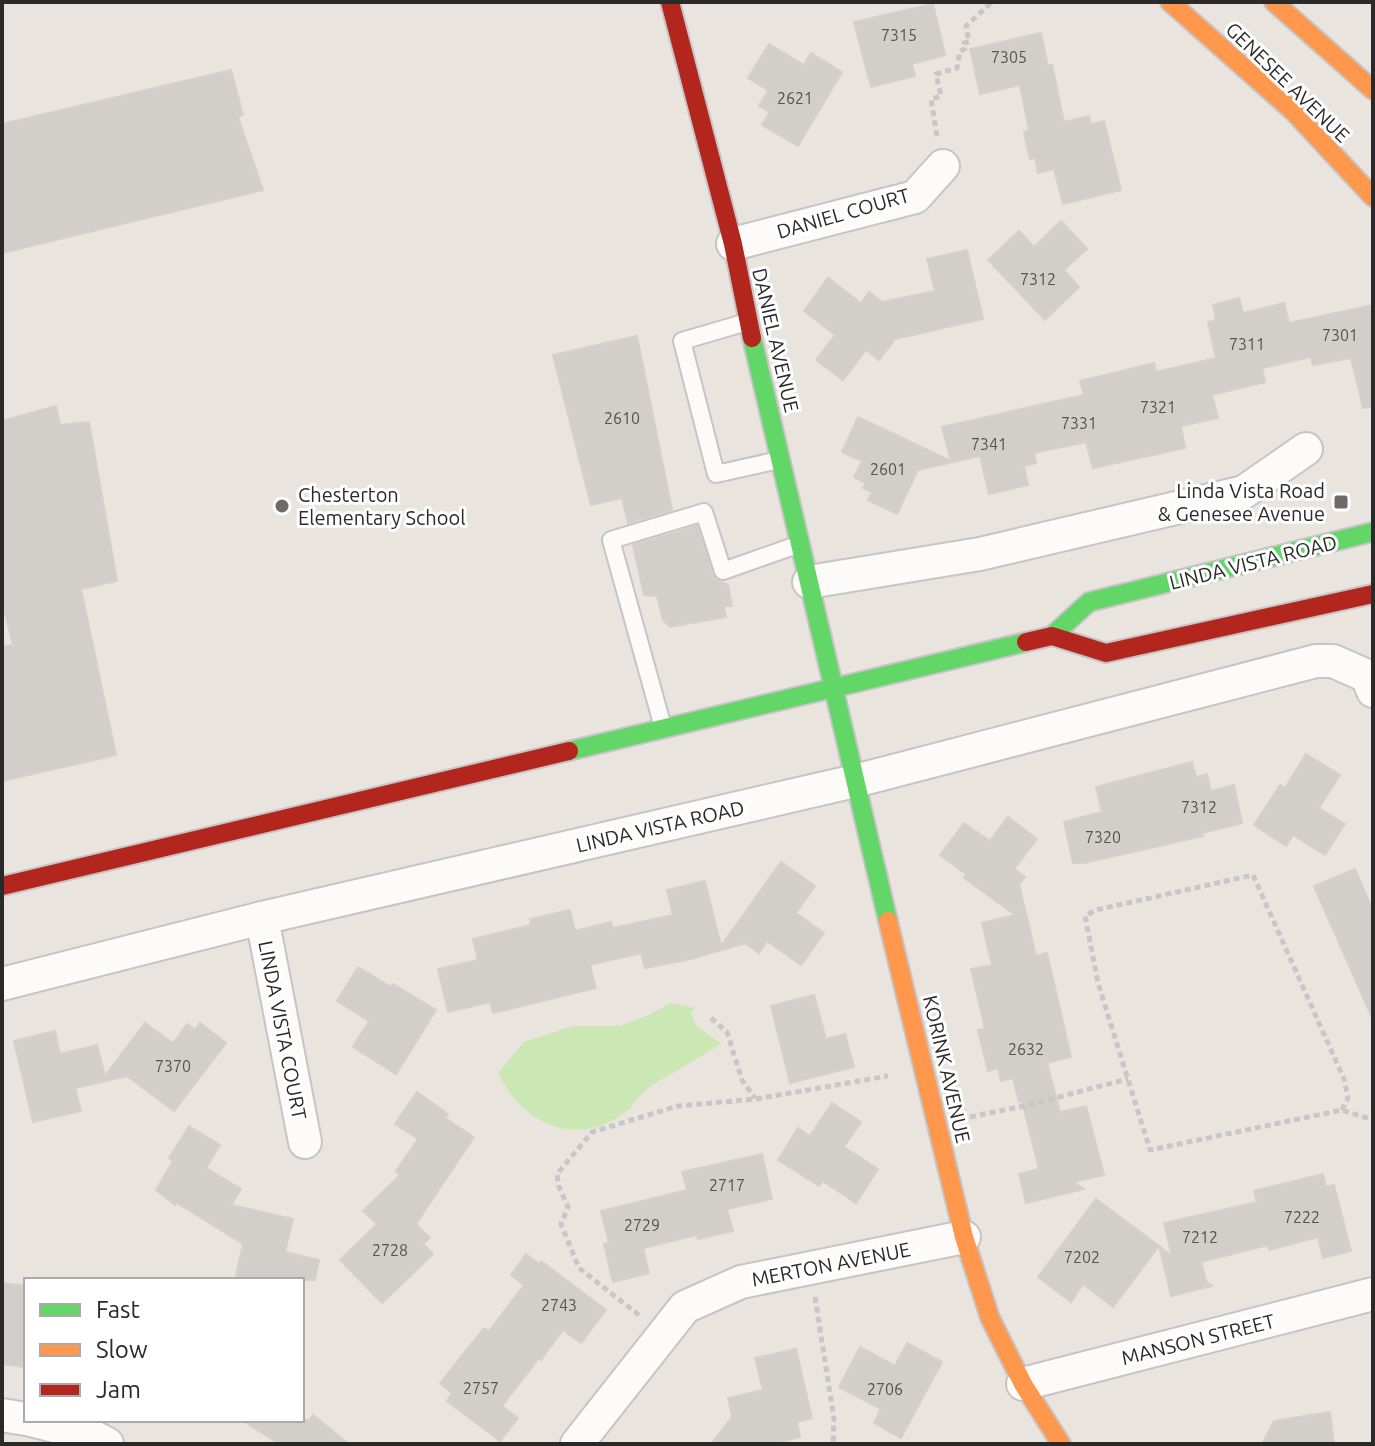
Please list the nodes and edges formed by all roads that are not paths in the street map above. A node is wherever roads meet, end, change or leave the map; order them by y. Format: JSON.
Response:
{"nodes":[{"id":1,"x":670,"y":2,"type":"edge"},
{"id":2,"x":1170,"y":2,"type":"edge"},
{"id":3,"x":1274,"y":2,"type":"edge"},
{"id":4,"x":1373,"y":90,"type":"edge"},
{"id":5,"x":943,"y":166,"type":"road end"},
{"id":6,"x":1373,"y":197,"type":"edge"},
{"id":7,"x":733,"y":244,"type":"junction"},
{"id":8,"x":748,"y":321,"type":"junction"},
{"id":9,"x":1306,"y":449,"type":"dead end"},
{"id":10,"x":780,"y":460,"type":"junction"},
{"id":11,"x":1373,"y":532,"type":"edge"},
{"id":12,"x":800,"y":544,"type":"junction"},
{"id":13,"x":809,"y":582,"type":"junction"},
{"id":14,"x":1373,"y":594,"type":"edge"},
{"id":15,"x":1052,"y":636,"type":"junction"},
{"id":16,"x":832,"y":688,"type":"junction"},
{"id":17,"x":1373,"y":691,"type":"edge"},
{"id":18,"x":663,"y":729,"type":"junction"},
{"id":19,"x":855,"y":781,"type":"junction"},
{"id":20,"x":2,"y":886,"type":"edge"},
{"id":21,"x":262,"y":918,"type":"junction"},
{"id":22,"x":2,"y":984,"type":"edge"},
{"id":23,"x":305,"y":1142,"type":"dead end"},
{"id":24,"x":964,"y":1237,"type":"junction"},
{"id":25,"x":1373,"y":1294,"type":"edge"},
{"id":26,"x":1023,"y":1384,"type":"junction"},
{"id":27,"x":2,"y":1415,"type":"edge"},
{"id":28,"x":24,"y":1418,"type":"edge"},
{"id":29,"x":40,"y":1422,"type":"edge"},
{"id":30,"x":107,"y":1444,"type":"edge"},
{"id":31,"x":577,"y":1444,"type":"edge"},
{"id":32,"x":1061,"y":1444,"type":"edge"}],
"edges":[{"from":1,"to":7,"type":"main road","name":"DANIEL AVENUE"},
{"from":2,"to":6,"type":"main road","name":"GENESEE AVENUE"},
{"from":3,"to":4,"type":"main road"},
{"from":5,"to":7,"type":"street","name":"DANIEL COURT"},
{"from":7,"to":8,"type":"main road","name":"DANIEL AVENUE"},
{"from":8,"to":10,"type":"main road","name":"DANIEL AVENUE"},
{"from":8,"to":10,"type":"lane"},
{"from":9,"to":13,"type":"street"},
{"from":10,"to":12,"type":"main road","name":"DANIEL AVENUE"},
{"from":11,"to":15,"type":"main road","name":"LINDA VISTA ROAD"},
{"from":12,"to":13,"type":"main road","name":"DANIEL AVENUE"},
{"from":12,"to":18,"type":"lane"},
{"from":13,"to":16,"type":"main road","name":"DANIEL AVENUE"},
{"from":14,"to":15,"type":"main road"},
{"from":15,"to":16,"type":"main road","name":"LINDA VISTA ROAD"},
{"from":16,"to":18,"type":"main road","name":"LINDA VISTA ROAD"},
{"from":16,"to":19,"type":"main road","name":"KORINK AVENUE"},
{"from":17,"to":19,"type":"street","name":"LINDA VISTA ROAD"},
{"from":18,"to":20,"type":"main road","name":"LINDA VISTA ROAD"},
{"from":19,"to":21,"type":"street","name":"LINDA VISTA ROAD"},
{"from":19,"to":24,"type":"main road","name":"KORINK AVENUE"},
{"from":21,"to":22,"type":"street","name":"LINDA VISTA ROAD"},
{"from":21,"to":23,"type":"street","name":"LINDA VISTA COURT"},
{"from":24,"to":26,"type":"main road","name":"KORINK AVENUE"},
{"from":24,"to":31,"type":"street","name":"MERTON AVENUE"},
{"from":25,"to":26,"type":"street","name":"MANSON STREET"},
{"from":26,"to":32,"type":"main road","name":"KORINK AVENUE"},
{"from":27,"to":28,"type":"street"},
{"from":29,"to":30,"type":"street"}]}
